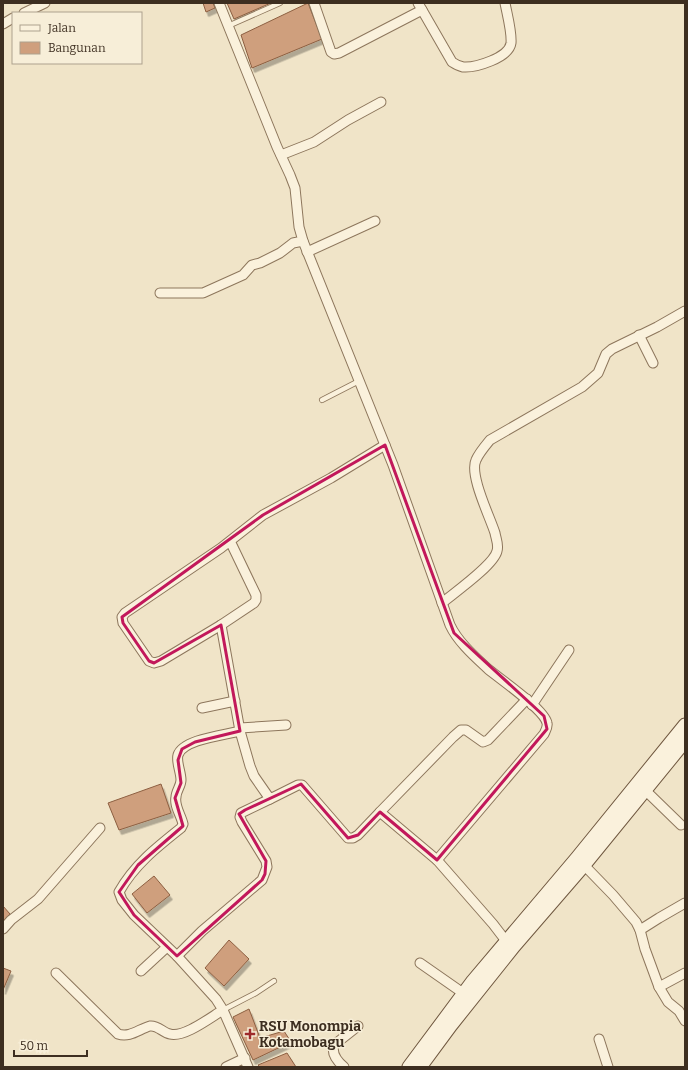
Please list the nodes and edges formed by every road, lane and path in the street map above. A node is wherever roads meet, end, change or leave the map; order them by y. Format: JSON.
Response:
{"nodes":[{"id":1,"x":45,"y":3,"type":"edge"},
{"id":2,"x":219,"y":3,"type":"edge"},
{"id":3,"x":280,"y":3,"type":"edge"},
{"id":4,"x":314,"y":3,"type":"edge"},
{"id":5,"x":505,"y":3,"type":"edge"},
{"id":6,"x":420,"y":7,"type":"edge"},
{"id":7,"x":26,"y":12,"type":"edge"},
{"id":8,"x":12,"y":19,"type":"edge"},
{"id":9,"x":3,"y":24,"type":"edge"},
{"id":10,"x":228,"y":26,"type":"junction"},
{"id":11,"x":381,"y":102,"type":"dead end"},
{"id":12,"x":281,"y":155,"type":"junction"},
{"id":13,"x":375,"y":221,"type":"dead end"},
{"id":14,"x":303,"y":241,"type":"junction"},
{"id":15,"x":307,"y":252,"type":"junction"},
{"id":16,"x":160,"y":293,"type":"dead end"},
{"id":17,"x":685,"y":311,"type":"edge"},
{"id":18,"x":639,"y":335,"type":"junction"},
{"id":19,"x":653,"y":363,"type":"dead end"},
{"id":20,"x":359,"y":380,"type":"junction"},
{"id":21,"x":322,"y":400,"type":"dead end"},
{"id":22,"x":385,"y":445,"type":"junction"},
{"id":23,"x":230,"y":541,"type":"junction"},
{"id":24,"x":442,"y":603,"type":"junction"},
{"id":25,"x":221,"y":625,"type":"junction"},
{"id":26,"x":569,"y":650,"type":"dead end"},
{"id":27,"x":234,"y":701,"type":"junction"},
{"id":28,"x":530,"y":702,"type":"junction"},
{"id":29,"x":202,"y":708,"type":"dead end"},
{"id":30,"x":286,"y":725,"type":"dead end"},
{"id":31,"x":685,"y":725,"type":"edge"},
{"id":32,"x":240,"y":730,"type":"junction"},
{"id":33,"x":685,"y":741,"type":"edge"},
{"id":34,"x":645,"y":790,"type":"junction"},
{"id":35,"x":270,"y":799,"type":"junction"},
{"id":36,"x":380,"y":812,"type":"junction"},
{"id":37,"x":681,"y":826,"type":"dead end"},
{"id":38,"x":100,"y":828,"type":"dead end"},
{"id":39,"x":437,"y":860,"type":"junction"},
{"id":40,"x":580,"y":862,"type":"junction"},
{"id":41,"x":685,"y":903,"type":"edge"},
{"id":42,"x":3,"y":929,"type":"edge"},
{"id":43,"x":640,"y":930,"type":"junction"},
{"id":44,"x":510,"y":943,"type":"junction"},
{"id":45,"x":167,"y":947,"type":"junction"},
{"id":46,"x":177,"y":956,"type":"junction"},
{"id":47,"x":420,"y":963,"type":"dead end"},
{"id":48,"x":141,"y":971,"type":"dead end"},
{"id":49,"x":56,"y":974,"type":"dead end"},
{"id":50,"x":685,"y":974,"type":"edge"},
{"id":51,"x":274,"y":981,"type":"dead end"},
{"id":52,"x":659,"y":987,"type":"junction"},
{"id":53,"x":463,"y":994,"type":"junction"},
{"id":54,"x":223,"y":1010,"type":"junction"},
{"id":55,"x":685,"y":1021,"type":"edge"},
{"id":56,"x":358,"y":1026,"type":"dead end"},
{"id":57,"x":599,"y":1039,"type":"dead end"},
{"id":58,"x":246,"y":1063,"type":"edge"},
{"id":59,"x":226,"y":1067,"type":"edge"},
{"id":60,"x":344,"y":1067,"type":"edge"},
{"id":61,"x":409,"y":1067,"type":"edge"},
{"id":62,"x":420,"y":1067,"type":"edge"},
{"id":63,"x":608,"y":1067,"type":"edge"}],
"edges":[{"from":1,"to":7,"type":"street"},
{"from":2,"to":10,"type":"street"},
{"from":3,"to":10,"type":"lane"},
{"from":4,"to":6,"type":"street"},
{"from":5,"to":6,"type":"street"},
{"from":8,"to":9,"type":"street"},
{"from":10,"to":12,"type":"street"},
{"from":11,"to":12,"type":"street"},
{"from":12,"to":14,"type":"street"},
{"from":13,"to":15,"type":"street"},
{"from":14,"to":15,"type":"street"},
{"from":14,"to":16,"type":"street"},
{"from":15,"to":20,"type":"street"},
{"from":17,"to":18,"type":"street"},
{"from":18,"to":19,"type":"street"},
{"from":18,"to":24,"type":"street"},
{"from":20,"to":21,"type":"lane"},
{"from":20,"to":22,"type":"street"},
{"from":22,"to":23,"type":"street"},
{"from":22,"to":24,"type":"street"},
{"from":23,"to":25,"type":"street"},
{"from":23,"to":25,"type":"street"},
{"from":24,"to":28,"type":"street"},
{"from":25,"to":27,"type":"street"},
{"from":26,"to":28,"type":"street"},
{"from":27,"to":29,"type":"street"},
{"from":27,"to":32,"type":"street"},
{"from":28,"to":36,"type":"street"},
{"from":28,"to":39,"type":"street"},
{"from":30,"to":32,"type":"street"},
{"from":31,"to":40,"type":"main road"},
{"from":32,"to":35,"type":"street"},
{"from":32,"to":45,"type":"street"},
{"from":33,"to":34,"type":"main road"},
{"from":34,"to":37,"type":"street"},
{"from":34,"to":40,"type":"main road"},
{"from":35,"to":36,"type":"street"},
{"from":35,"to":46,"type":"street"},
{"from":36,"to":39,"type":"street"},
{"from":38,"to":42,"type":"street"},
{"from":39,"to":44,"type":"street"},
{"from":40,"to":43,"type":"street"},
{"from":40,"to":44,"type":"main road"},
{"from":41,"to":43,"type":"street"},
{"from":43,"to":52,"type":"street"},
{"from":44,"to":53,"type":"main road"},
{"from":44,"to":62,"type":"main road"},
{"from":45,"to":46,"type":"street"},
{"from":45,"to":48,"type":"street"},
{"from":46,"to":54,"type":"street"},
{"from":47,"to":53,"type":"street"},
{"from":49,"to":54,"type":"street"},
{"from":50,"to":52,"type":"street"},
{"from":51,"to":54,"type":"lane"},
{"from":52,"to":55,"type":"street"},
{"from":53,"to":61,"type":"main road"},
{"from":54,"to":58,"type":"street"},
{"from":56,"to":60,"type":"street"},
{"from":57,"to":63,"type":"street"},
{"from":58,"to":59,"type":"street"}]}
